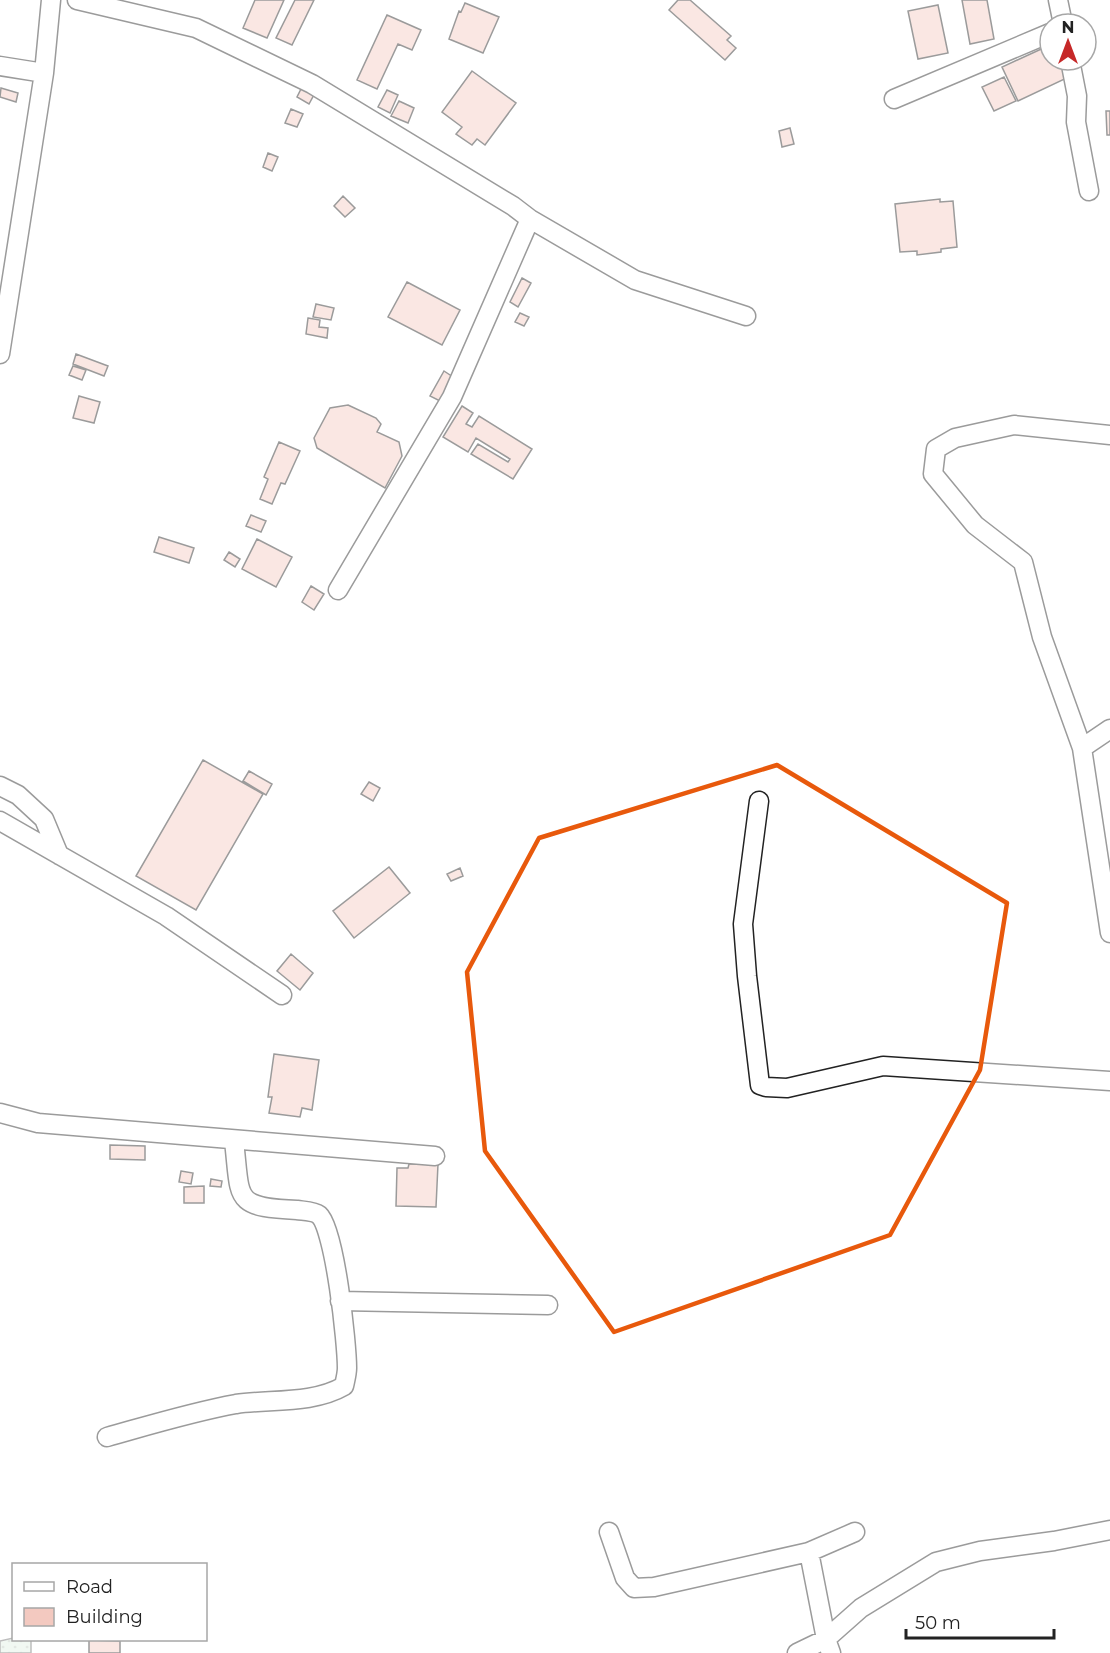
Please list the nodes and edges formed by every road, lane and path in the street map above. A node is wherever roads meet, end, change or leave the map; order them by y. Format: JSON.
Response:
{"nodes":[{"id":1,"x":51,"y":0,"type":"edge"},
{"id":2,"x":77,"y":0,"type":"edge"},
{"id":3,"x":1038,"y":38,"type":"edge"},
{"id":4,"x":0,"y":66,"type":"edge"},
{"id":5,"x":1072,"y":72,"type":"edge"},
{"id":6,"x":44,"y":73,"type":"junction"},
{"id":7,"x":894,"y":99,"type":"dead end"},
{"id":8,"x":1089,"y":191,"type":"dead end"},
{"id":9,"x":530,"y":219,"type":"junction"},
{"id":10,"x":7,"y":266,"type":"edge"},
{"id":11,"x":746,"y":315,"type":"dead end"},
{"id":12,"x":0,"y":354,"type":"edge"},
{"id":13,"x":1110,"y":435,"type":"edge"},
{"id":14,"x":338,"y":590,"type":"dead end"},
{"id":15,"x":1110,"y":729,"type":"edge"},
{"id":16,"x":1082,"y":748,"type":"junction"},
{"id":17,"x":0,"y":786,"type":"edge"},
{"id":18,"x":759,"y":801,"type":"dead end"},
{"id":19,"x":0,"y":821,"type":"edge"},
{"id":20,"x":59,"y":855,"type":"junction"},
{"id":21,"x":1110,"y":933,"type":"edge"},
{"id":22,"x":282,"y":995,"type":"dead end"},
{"id":23,"x":1110,"y":1081,"type":"edge"},
{"id":24,"x":0,"y":1113,"type":"edge"},
{"id":25,"x":234,"y":1141,"type":"junction"},
{"id":26,"x":435,"y":1156,"type":"dead end"},
{"id":27,"x":340,"y":1301,"type":"junction"},
{"id":28,"x":548,"y":1305,"type":"dead end"},
{"id":29,"x":107,"y":1437,"type":"dead end"},
{"id":30,"x":1110,"y":1530,"type":"edge"},
{"id":31,"x":609,"y":1532,"type":"dead end"},
{"id":32,"x":855,"y":1532,"type":"dead end"},
{"id":33,"x":809,"y":1552,"type":"junction"},
{"id":34,"x":829,"y":1646,"type":"edge"},
{"id":35,"x":797,"y":1653,"type":"edge"}],
"edges":[{"from":1,"to":6,"type":"street"},
{"from":2,"to":9,"type":"street"},
{"from":3,"to":7,"type":"street"},
{"from":4,"to":6,"type":"street"},
{"from":5,"to":8,"type":"street"},
{"from":6,"to":10,"type":"street"},
{"from":9,"to":11,"type":"street"},
{"from":9,"to":14,"type":"street"},
{"from":10,"to":12,"type":"street"},
{"from":13,"to":16,"type":"street"},
{"from":15,"to":16,"type":"street"},
{"from":16,"to":21,"type":"street"},
{"from":17,"to":20,"type":"street"},
{"from":18,"to":23,"type":"street"},
{"from":19,"to":20,"type":"street"},
{"from":20,"to":22,"type":"street"},
{"from":24,"to":25,"type":"street"},
{"from":25,"to":26,"type":"street"},
{"from":25,"to":27,"type":"street"},
{"from":27,"to":28,"type":"street"},
{"from":27,"to":29,"type":"street"},
{"from":30,"to":34,"type":"street"},
{"from":31,"to":33,"type":"street"},
{"from":32,"to":33,"type":"street"},
{"from":33,"to":34,"type":"street"},
{"from":34,"to":35,"type":"street"}]}
